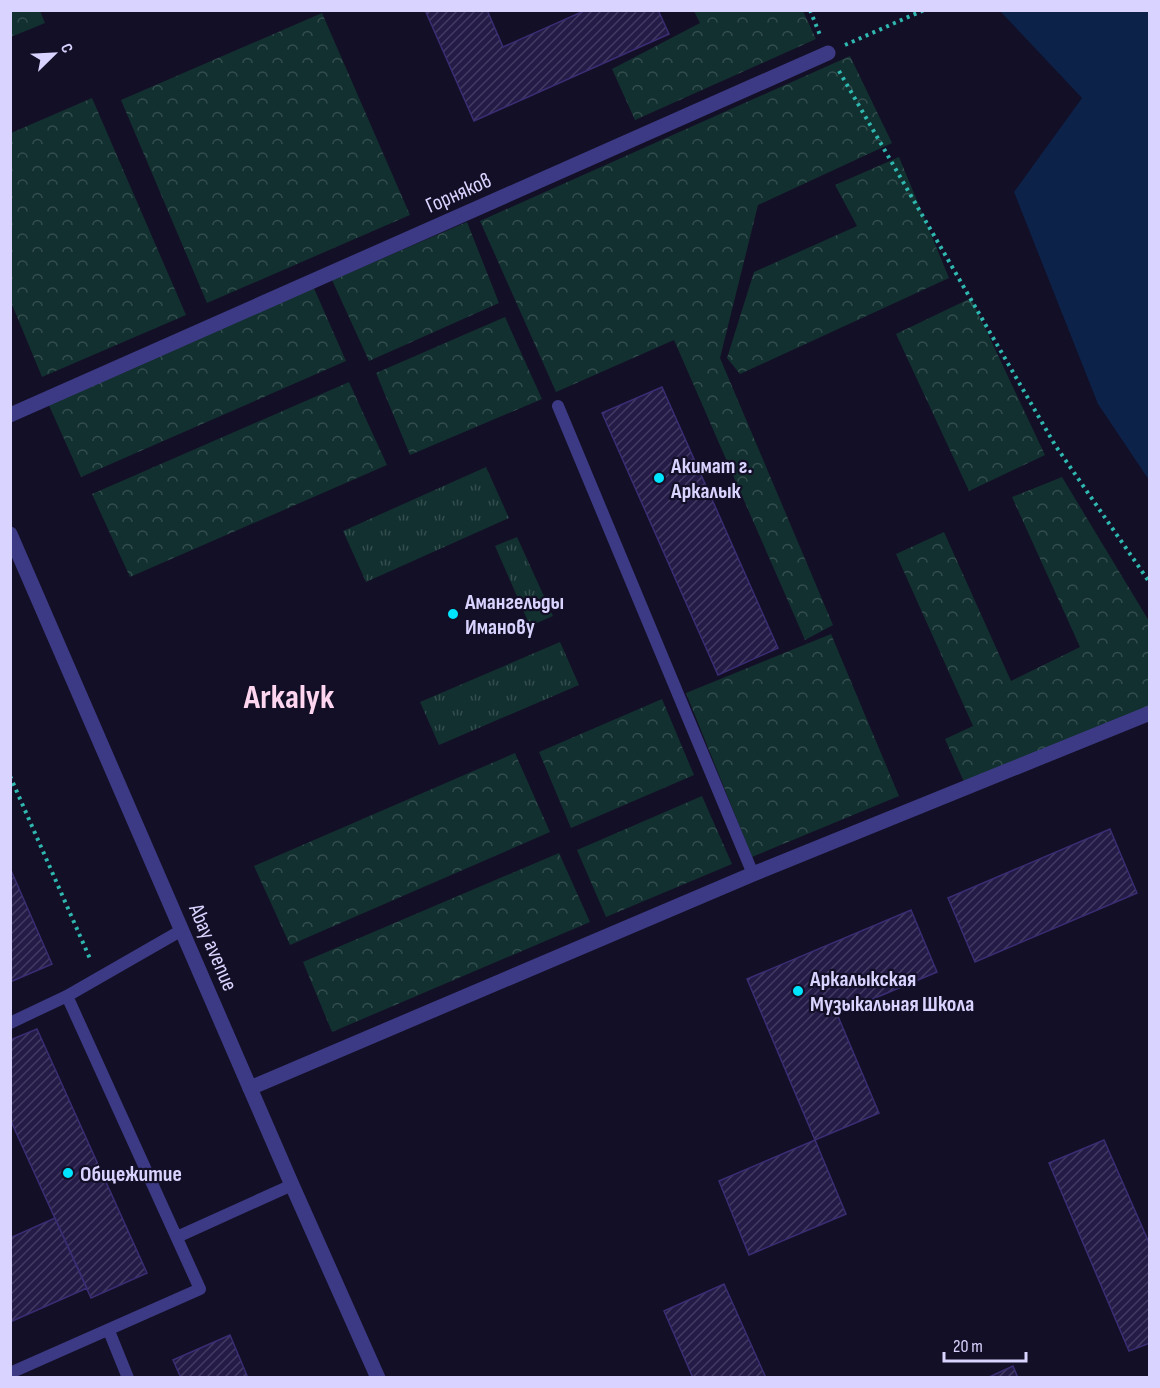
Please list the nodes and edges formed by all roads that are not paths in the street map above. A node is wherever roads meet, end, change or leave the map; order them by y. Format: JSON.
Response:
{"nodes":[{"id":1,"x":828,"y":53,"type":"road end"},
{"id":2,"x":558,"y":406,"type":"dead end"},
{"id":3,"x":10,"y":415,"type":"edge"},
{"id":4,"x":10,"y":534,"type":"edge"},
{"id":5,"x":1149,"y":713,"type":"edge"},
{"id":6,"x":753,"y":874,"type":"junction"},
{"id":7,"x":182,"y":930,"type":"junction"},
{"id":8,"x":67,"y":996,"type":"junction"},
{"id":9,"x":10,"y":1023,"type":"edge"},
{"id":10,"x":250,"y":1088,"type":"junction"},
{"id":11,"x":292,"y":1185,"type":"junction"},
{"id":12,"x":177,"y":1237,"type":"junction"},
{"id":13,"x":109,"y":1331,"type":"junction"},
{"id":14,"x":10,"y":1373,"type":"edge"},
{"id":15,"x":128,"y":1377,"type":"edge"},
{"id":16,"x":378,"y":1377,"type":"edge"}],
"edges":[{"from":1,"to":3,"type":"street","name":"Горняков"},
{"from":2,"to":6,"type":"lane"},
{"from":4,"to":7,"type":"street","name":"Abay avenue"},
{"from":5,"to":6,"type":"street"},
{"from":6,"to":10,"type":"street"},
{"from":7,"to":8,"type":"lane"},
{"from":7,"to":10,"type":"street","name":"Abay avenue"},
{"from":8,"to":9,"type":"lane"},
{"from":8,"to":12,"type":"lane"},
{"from":10,"to":11,"type":"street","name":"Abay avenue"},
{"from":11,"to":12,"type":"lane"},
{"from":11,"to":16,"type":"street","name":"Abay avenue"},
{"from":12,"to":13,"type":"lane"},
{"from":13,"to":14,"type":"lane"},
{"from":13,"to":15,"type":"lane"}]}
